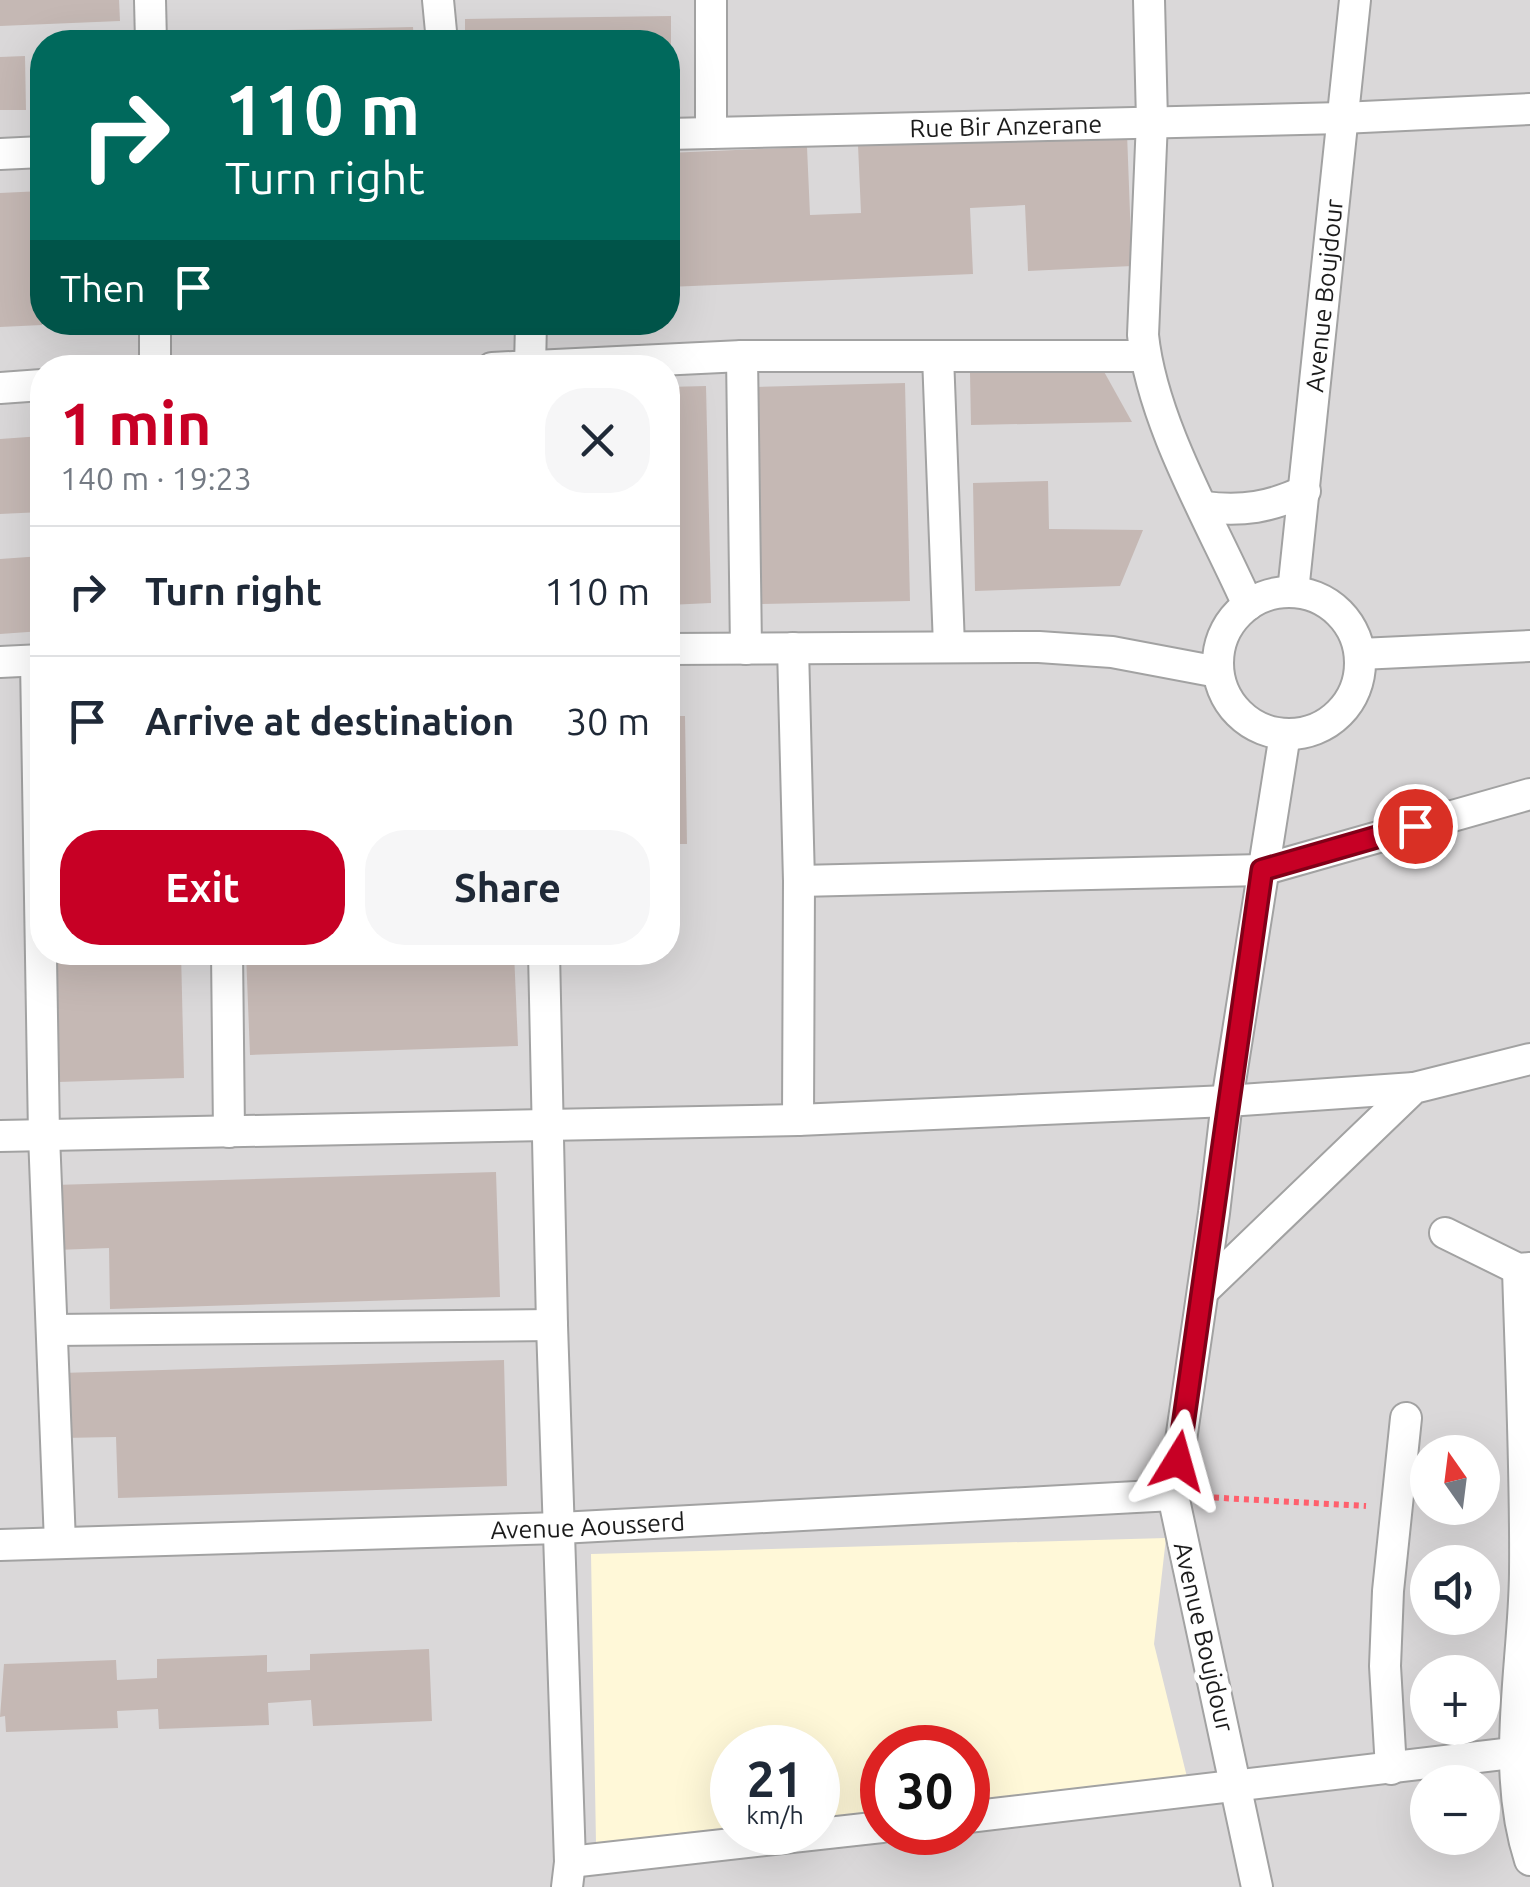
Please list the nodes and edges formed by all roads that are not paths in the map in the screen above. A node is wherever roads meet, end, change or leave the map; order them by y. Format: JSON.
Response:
{"nodes":[{"id":1,"x":150,"y":0,"type":"edge"},
{"id":2,"x":438,"y":0,"type":"edge"},
{"id":3,"x":711,"y":0,"type":"edge"},
{"id":4,"x":1149,"y":0,"type":"edge"},
{"id":5,"x":1355,"y":0,"type":"edge"},
{"id":6,"x":151,"y":30,"type":"edge"},
{"id":7,"x":441,"y":30,"type":"edge"},
{"id":8,"x":1529,"y":112,"type":"edge"},
{"id":9,"x":1342,"y":118,"type":"junction"},
{"id":10,"x":1152,"y":121,"type":"junction"},
{"id":11,"x":711,"y":133,"type":"junction"},
{"id":12,"x":680,"y":134,"type":"edge"},
{"id":13,"x":30,"y":153,"type":"edge"},
{"id":14,"x":0,"y":154,"type":"edge"},
{"id":15,"x":742,"y":356,"type":"junction"},
{"id":16,"x":938,"y":356,"type":"junction"},
{"id":17,"x":1145,"y":356,"type":"junction"},
{"id":18,"x":680,"y":359,"type":"edge"},
{"id":19,"x":30,"y":386,"type":"edge"},
{"id":20,"x":0,"y":388,"type":"edge"},
{"id":21,"x":1305,"y":491,"type":"junction"},
{"id":22,"x":1204,"y":507,"type":"junction"},
{"id":23,"x":1293,"y":592,"type":"junction"},
{"id":24,"x":1248,"y":604,"type":"junction"},
{"id":25,"x":948,"y":646,"type":"junction"},
{"id":26,"x":1530,"y":646,"type":"edge"},
{"id":27,"x":794,"y":648,"type":"junction"},
{"id":28,"x":680,"y":649,"type":"edge"},
{"id":29,"x":746,"y":649,"type":"junction"},
{"id":30,"x":1360,"y":654,"type":"junction"},
{"id":31,"x":30,"y":660,"type":"edge"},
{"id":32,"x":0,"y":662,"type":"edge"},
{"id":33,"x":1218,"y":672,"type":"junction"},
{"id":34,"x":1285,"y":734,"type":"junction"},
{"id":35,"x":1530,"y":794,"type":"edge"},
{"id":36,"x":1262,"y":870,"type":"junction"},
{"id":37,"x":799,"y":881,"type":"junction"},
{"id":38,"x":42,"y":965,"type":"edge"},
{"id":39,"x":227,"y":965,"type":"edge"},
{"id":40,"x":544,"y":965,"type":"edge"},
{"id":41,"x":1530,"y":1059,"type":"edge"},
{"id":42,"x":1414,"y":1088,"type":"junction"},
{"id":43,"x":1227,"y":1101,"type":"junction"},
{"id":44,"x":798,"y":1120,"type":"junction"},
{"id":45,"x":548,"y":1127,"type":"junction"},
{"id":46,"x":229,"y":1132,"type":"junction"},
{"id":47,"x":44,"y":1135,"type":"junction"},
{"id":48,"x":0,"y":1136,"type":"edge"},
{"id":49,"x":1445,"y":1232,"type":"dead end"},
{"id":50,"x":1524,"y":1268,"type":"edge"},
{"id":51,"x":1203,"y":1291,"type":"junction"},
{"id":52,"x":552,"y":1325,"type":"junction"},
{"id":53,"x":53,"y":1330,"type":"junction"},
{"id":54,"x":1406,"y":1418,"type":"dead end"},
{"id":55,"x":1527,"y":1432,"type":"edge"},
{"id":56,"x":1173,"y":1495,"type":"junction"},
{"id":57,"x":560,"y":1528,"type":"junction"},
{"id":58,"x":60,"y":1543,"type":"junction"},
{"id":59,"x":0,"y":1545,"type":"edge"},
{"id":60,"x":1527,"y":1576,"type":"edge"},
{"id":61,"x":1522,"y":1752,"type":"edge"},
{"id":62,"x":1390,"y":1769,"type":"junction"},
{"id":63,"x":1238,"y":1787,"type":"junction"},
{"id":64,"x":990,"y":1815,"type":"edge"},
{"id":65,"x":860,"y":1830,"type":"edge"},
{"id":66,"x":1530,"y":1860,"type":"edge"},
{"id":67,"x":569,"y":1874,"type":"edge"},
{"id":68,"x":1257,"y":1887,"type":"edge"}],
"edges":[{"from":1,"to":6,"type":"street"},
{"from":2,"to":7,"type":"street"},
{"from":3,"to":11,"type":"street"},
{"from":4,"to":10,"type":"street"},
{"from":5,"to":9,"type":"street","name":"Avenue Boujdour"},
{"from":8,"to":9,"type":"street","name":"Rue Bir Anzerane"},
{"from":9,"to":10,"type":"street","name":"Rue Bir Anzerane"},
{"from":9,"to":21,"type":"street","name":"Avenue Boujdour"},
{"from":10,"to":11,"type":"street","name":"Rue Bir Anzerane"},
{"from":10,"to":17,"type":"street"},
{"from":11,"to":12,"type":"street","name":"Rue Bir Anzerane"},
{"from":13,"to":14,"type":"street"},
{"from":15,"to":16,"type":"street"},
{"from":15,"to":18,"type":"street"},
{"from":15,"to":29,"type":"street"},
{"from":16,"to":17,"type":"street"},
{"from":16,"to":25,"type":"street"},
{"from":17,"to":22,"type":"street"},
{"from":19,"to":20,"type":"street"},
{"from":21,"to":22,"type":"street"},
{"from":21,"to":23,"type":"street","name":"Avenue Boujdour"},
{"from":22,"to":24,"type":"street"},
{"from":23,"to":24,"type":"street"},
{"from":23,"to":30,"type":"street"},
{"from":24,"to":33,"type":"street"},
{"from":25,"to":27,"type":"street"},
{"from":25,"to":33,"type":"street"},
{"from":26,"to":30,"type":"street"},
{"from":27,"to":29,"type":"street"},
{"from":27,"to":37,"type":"street"},
{"from":28,"to":29,"type":"street"},
{"from":30,"to":34,"type":"street"},
{"from":31,"to":32,"type":"street"},
{"from":33,"to":34,"type":"street"},
{"from":34,"to":36,"type":"street","name":"Avenue Boujdour"},
{"from":35,"to":36,"type":"street"},
{"from":36,"to":37,"type":"street"},
{"from":36,"to":43,"type":"street","name":"Avenue Boujdour"},
{"from":37,"to":44,"type":"street"},
{"from":38,"to":47,"type":"street"},
{"from":39,"to":46,"type":"street"},
{"from":40,"to":45,"type":"street"},
{"from":41,"to":42,"type":"street"},
{"from":42,"to":43,"type":"street"},
{"from":42,"to":51,"type":"street"},
{"from":43,"to":44,"type":"street"},
{"from":43,"to":51,"type":"street","name":"Avenue Boujdour"},
{"from":44,"to":45,"type":"street"},
{"from":45,"to":46,"type":"street"},
{"from":45,"to":52,"type":"street"},
{"from":46,"to":47,"type":"street"},
{"from":47,"to":48,"type":"street"},
{"from":47,"to":53,"type":"street"},
{"from":49,"to":50,"type":"street"},
{"from":50,"to":55,"type":"street"},
{"from":51,"to":56,"type":"street","name":"Avenue Boujdour"},
{"from":52,"to":53,"type":"street"},
{"from":52,"to":57,"type":"street"},
{"from":53,"to":58,"type":"street"},
{"from":54,"to":62,"type":"street"},
{"from":55,"to":60,"type":"street"},
{"from":56,"to":57,"type":"street","name":"Avenue Aousserd"},
{"from":56,"to":63,"type":"street","name":"Avenue Boujdour"},
{"from":57,"to":58,"type":"street","name":"Avenue Aousserd"},
{"from":57,"to":67,"type":"street"},
{"from":58,"to":59,"type":"street","name":"Avenue Aousserd"},
{"from":60,"to":61,"type":"street"},
{"from":61,"to":62,"type":"street"},
{"from":61,"to":66,"type":"street"},
{"from":62,"to":63,"type":"street"},
{"from":63,"to":64,"type":"street"},
{"from":63,"to":68,"type":"street","name":"Avenue Boujdour"},
{"from":65,"to":67,"type":"street"}]}
